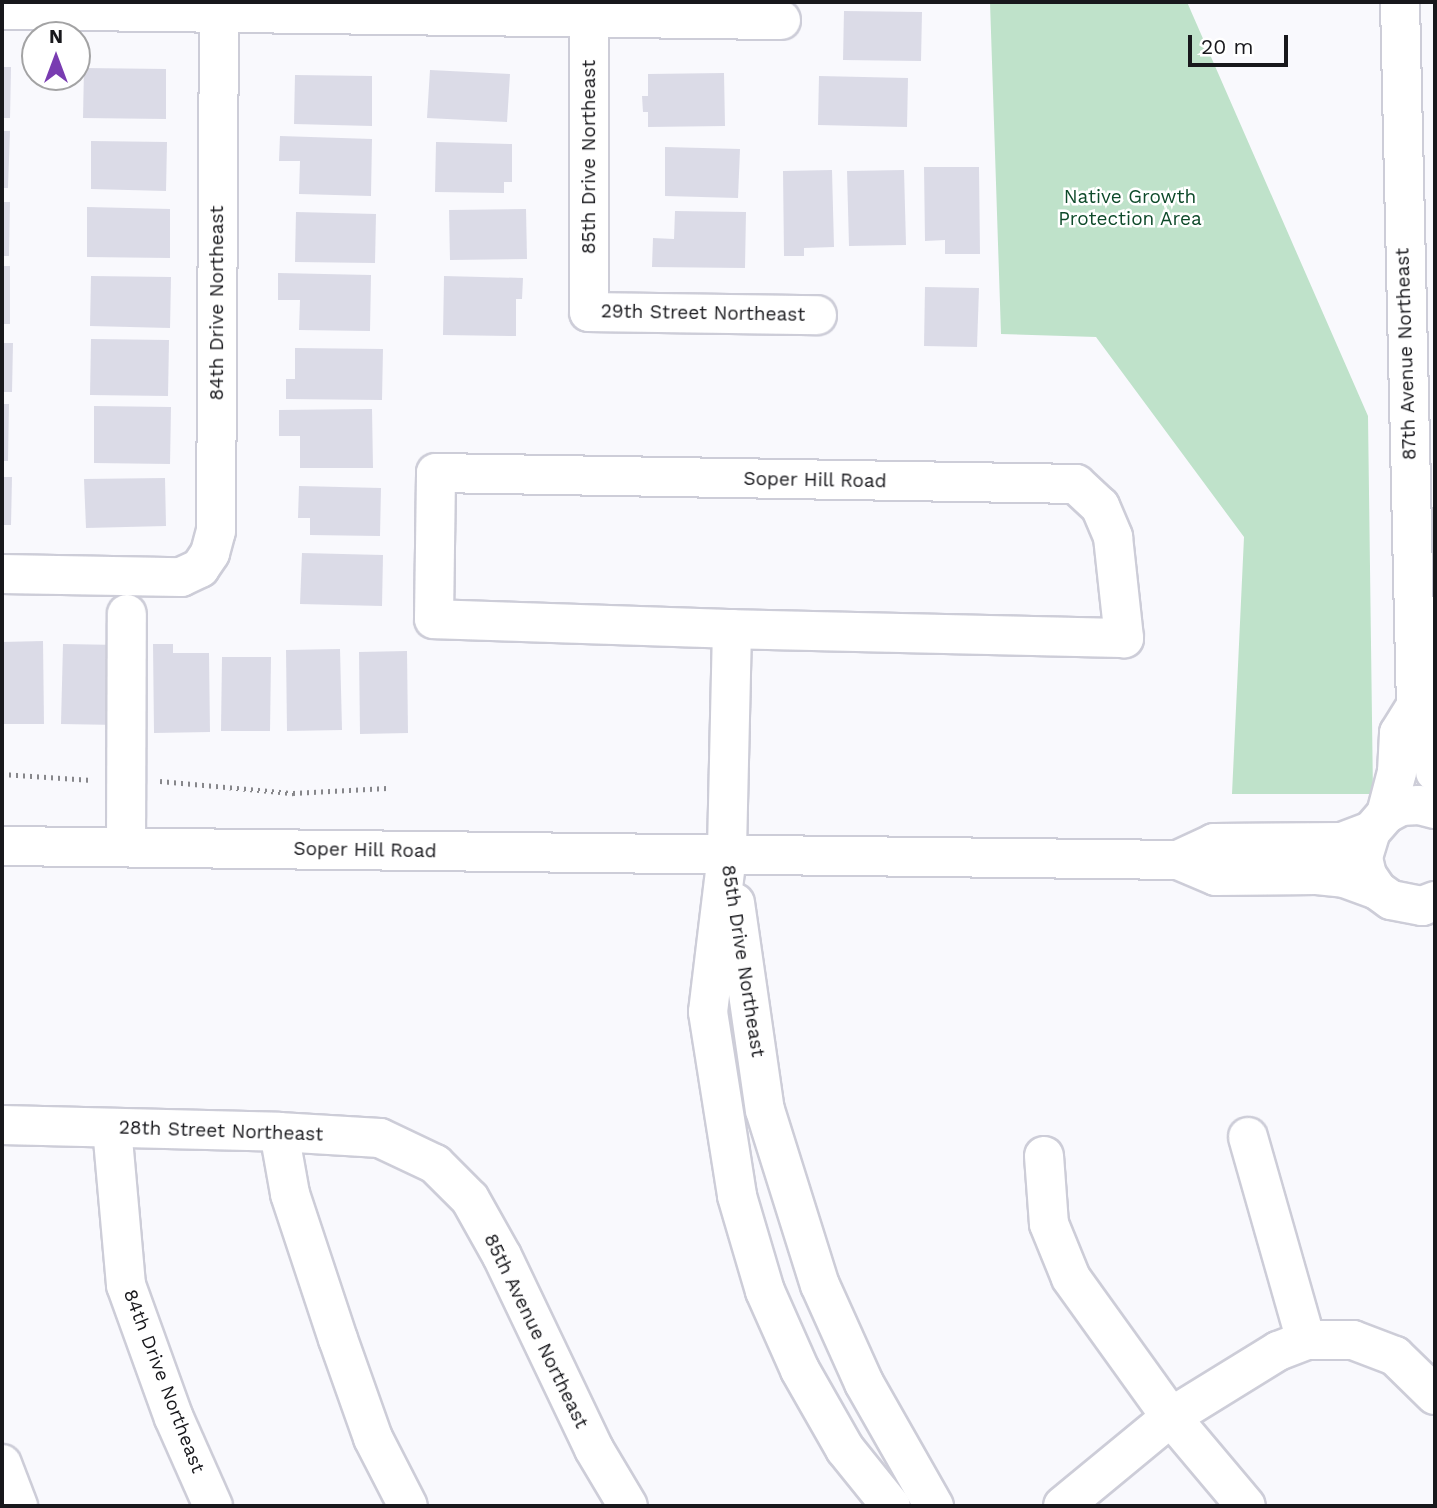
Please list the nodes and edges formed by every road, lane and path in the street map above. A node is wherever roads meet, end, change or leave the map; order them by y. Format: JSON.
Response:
{"nodes":[{"id":1,"x":1400,"y":2,"type":"edge"},
{"id":2,"x":2,"y":10,"type":"edge"},
{"id":3,"x":589,"y":10,"type":"edge"},
{"id":4,"x":219,"y":13,"type":"junction"},
{"id":5,"x":781,"y":20,"type":"dead end"},
{"id":6,"x":589,"y":312,"type":"joint"},
{"id":7,"x":817,"y":315,"type":"dead end"},
{"id":8,"x":2,"y":574,"type":"edge"},
{"id":9,"x":127,"y":614,"type":"dead end"},
{"id":10,"x":732,"y":629,"type":"junction"},
{"id":11,"x":1416,"y":706,"type":"junction"},
{"id":12,"x":1435,"y":772,"type":"edge"},
{"id":13,"x":2,"y":774,"type":"edge"},
{"id":14,"x":126,"y":780,"type":"junction"},
{"id":15,"x":387,"y":788,"type":"dead end"},
{"id":16,"x":1435,"y":809,"type":"edge"},
{"id":17,"x":1378,"y":822,"type":"junction"},
{"id":18,"x":2,"y":846,"type":"edge"},
{"id":19,"x":126,"y":847,"type":"junction"},
{"id":20,"x":727,"y":855,"type":"junction"},
{"id":21,"x":1178,"y":860,"type":"junction"},
{"id":22,"x":1377,"y":890,"type":"junction"},
{"id":23,"x":1435,"y":901,"type":"edge"},
{"id":24,"x":2,"y":1125,"type":"edge"},
{"id":25,"x":112,"y":1128,"type":"junction"},
{"id":26,"x":279,"y":1132,"type":"junction"},
{"id":27,"x":1248,"y":1137,"type":"dead end"},
{"id":28,"x":1044,"y":1156,"type":"dead end"},
{"id":29,"x":435,"y":1164,"type":"joint"},
{"id":30,"x":805,"y":1238,"type":"junction"},
{"id":31,"x":757,"y":1261,"type":"junction"},
{"id":32,"x":1306,"y":1340,"type":"junction"},
{"id":33,"x":1435,"y":1395,"type":"edge"},
{"id":34,"x":1171,"y":1417,"type":"junction"},
{"id":35,"x":2,"y":1464,"type":"edge"},
{"id":36,"x":18,"y":1506,"type":"edge"},
{"id":37,"x":213,"y":1506,"type":"edge"},
{"id":38,"x":408,"y":1506,"type":"edge"},
{"id":39,"x":628,"y":1506,"type":"edge"},
{"id":40,"x":891,"y":1506,"type":"edge"},
{"id":41,"x":934,"y":1506,"type":"edge"},
{"id":42,"x":1062,"y":1506,"type":"edge"},
{"id":43,"x":1246,"y":1506,"type":"edge"}],
"edges":[{"from":1,"to":11,"type":"street","name":"87th Avenue Northeast"},
{"from":2,"to":4,"type":"street"},
{"from":3,"to":4,"type":"street"},
{"from":3,"to":5,"type":"street"},
{"from":3,"to":6,"type":"street","name":"85th Drive Northeast"},
{"from":4,"to":8,"type":"street","name":"84th Drive Northeast"},
{"from":6,"to":7,"type":"street","name":"29th Street Northeast"},
{"from":9,"to":14,"type":"street"},
{"from":10,"to":10,"type":"street","name":"Soper Hill Road"},
{"from":10,"to":20,"type":"street"},
{"from":11,"to":12,"type":"street"},
{"from":11,"to":17,"type":"street"},
{"from":13,"to":14,"type":"path"},
{"from":14,"to":15,"type":"path"},
{"from":14,"to":19,"type":"street"},
{"from":16,"to":17,"type":"street"},
{"from":17,"to":21,"type":"street"},
{"from":17,"to":22,"type":"street"},
{"from":18,"to":19,"type":"street","name":"Soper Hill Road"},
{"from":19,"to":20,"type":"street","name":"Soper Hill Road"},
{"from":20,"to":21,"type":"street","name":"Soper Hill Road"},
{"from":20,"to":30,"type":"street","name":"85th Drive Northeast"},
{"from":20,"to":31,"type":"street","name":"85th Drive Northeast"},
{"from":21,"to":22,"type":"street"},
{"from":22,"to":23,"type":"street"},
{"from":24,"to":25,"type":"street","name":"28th Street Northeast"},
{"from":25,"to":26,"type":"street","name":"28th Street Northeast"},
{"from":25,"to":37,"type":"street","name":"84th Drive Northeast"},
{"from":26,"to":29,"type":"street","name":"28th Street Northeast"},
{"from":26,"to":38,"type":"street"},
{"from":27,"to":32,"type":"street"},
{"from":28,"to":34,"type":"street"},
{"from":29,"to":39,"type":"street","name":"85th Avenue Northeast"},
{"from":30,"to":31,"type":"street"},
{"from":30,"to":41,"type":"street","name":"85th Drive Northeast"},
{"from":31,"to":40,"type":"street","name":"85th Drive Northeast"},
{"from":32,"to":33,"type":"street"},
{"from":32,"to":34,"type":"street"},
{"from":34,"to":42,"type":"street"},
{"from":34,"to":43,"type":"street"},
{"from":35,"to":36,"type":"street"}]}
